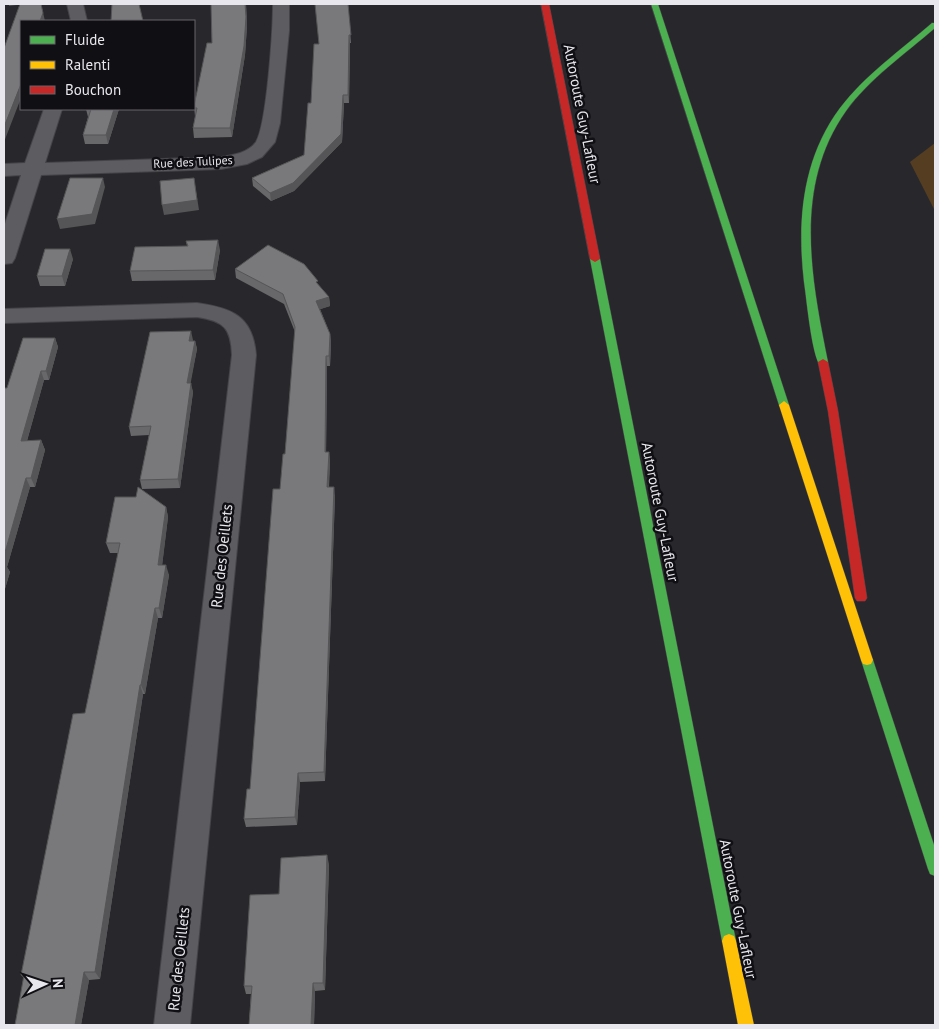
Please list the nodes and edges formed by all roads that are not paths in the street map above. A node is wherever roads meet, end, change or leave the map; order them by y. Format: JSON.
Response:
{"nodes":[{"id":1,"x":76,"y":4,"type":"edge"},
{"id":2,"x":281,"y":4,"type":"edge"},
{"id":3,"x":545,"y":4,"type":"edge"},
{"id":4,"x":654,"y":4,"type":"edge"},
{"id":5,"x":79,"y":20,"type":"edge"},
{"id":6,"x":935,"y":25,"type":"edge"},
{"id":7,"x":54,"y":110,"type":"edge"},
{"id":8,"x":34,"y":168,"type":"junction"},
{"id":9,"x":4,"y":170,"type":"edge"},
{"id":10,"x":4,"y":258,"type":"edge"},
{"id":11,"x":4,"y":316,"type":"edge"},
{"id":12,"x":872,"y":674,"type":"junction"},
{"id":13,"x":935,"y":869,"type":"edge"},
{"id":14,"x":172,"y":1025,"type":"edge"},
{"id":15,"x":746,"y":1025,"type":"edge"}],
"edges":[{"from":1,"to":5,"type":"street"},
{"from":2,"to":8,"type":"street","name":"Rue des Tulipes"},
{"from":3,"to":15,"type":"highway","name":"Autoroute Guy-Lafleur"},
{"from":4,"to":12,"type":"highway"},
{"from":6,"to":12,"type":"highway"},
{"from":7,"to":8,"type":"street"},
{"from":8,"to":9,"type":"street","name":"Rue des Tulipes"},
{"from":8,"to":10,"type":"street"},
{"from":11,"to":14,"type":"street","name":"Rue des Oeillets"},
{"from":12,"to":13,"type":"highway"}]}
